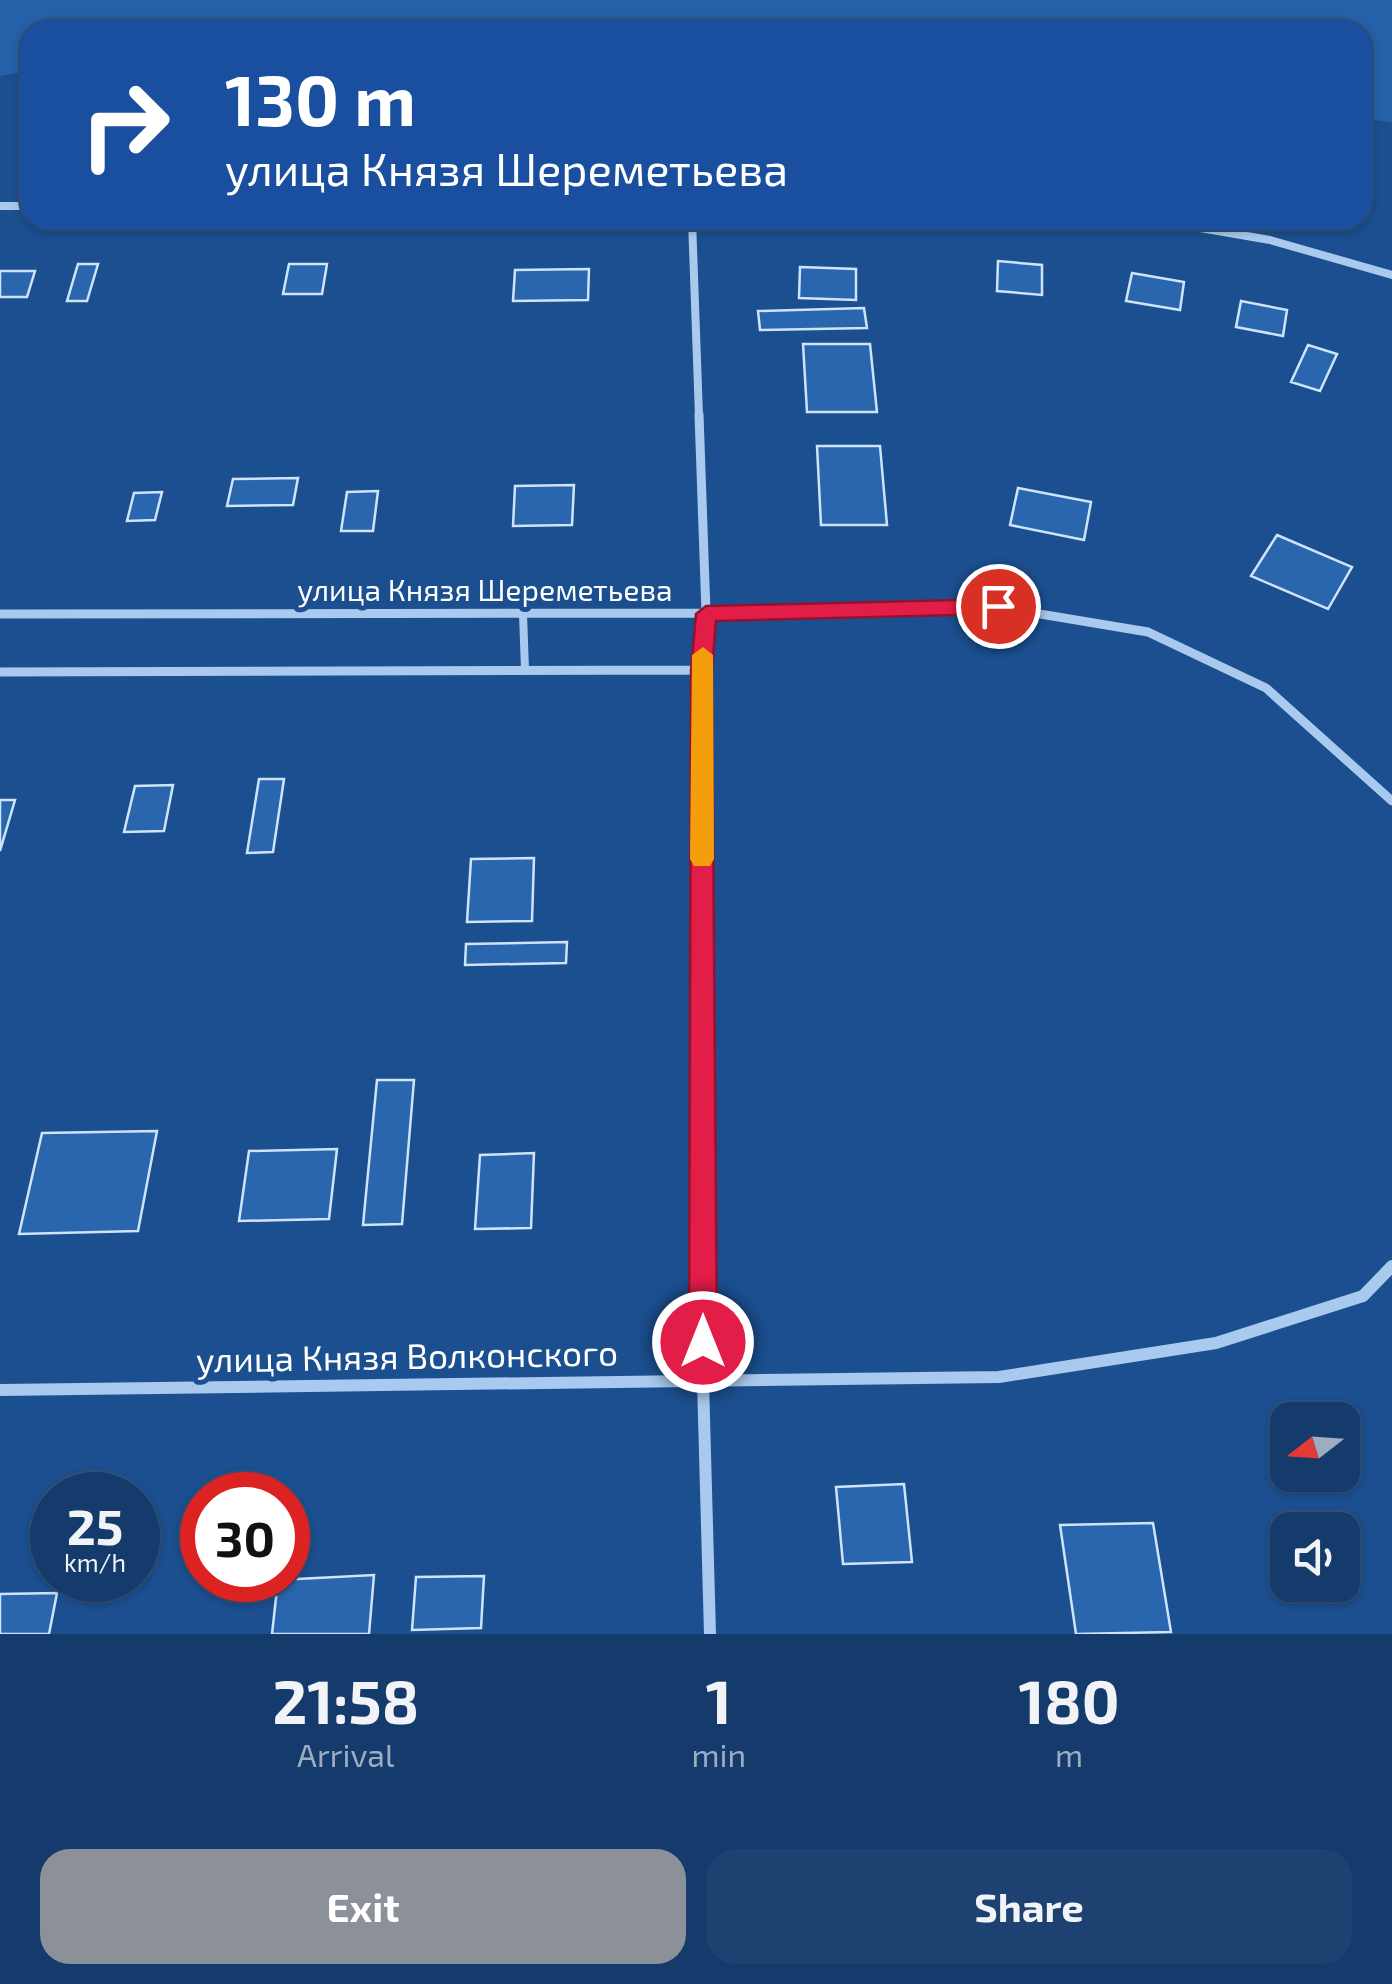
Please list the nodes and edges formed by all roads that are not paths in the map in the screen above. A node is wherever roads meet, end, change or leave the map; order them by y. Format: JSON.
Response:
{"nodes":[{"id":1,"x":692,"y":230,"type":"edge"},
{"id":2,"x":1212,"y":230,"type":"edge"},
{"id":3,"x":1392,"y":275,"type":"edge"},
{"id":4,"x":0,"y":614,"type":"edge"},
{"id":5,"x":523,"y":614,"type":"junction"},
{"id":6,"x":706,"y":614,"type":"junction"},
{"id":7,"x":525,"y":670,"type":"junction"},
{"id":8,"x":702,"y":670,"type":"junction"},
{"id":9,"x":0,"y":672,"type":"edge"},
{"id":10,"x":1392,"y":802,"type":"edge"},
{"id":11,"x":1392,"y":1266,"type":"edge"},
{"id":12,"x":703,"y":1382,"type":"junction"},
{"id":13,"x":0,"y":1390,"type":"edge"},
{"id":14,"x":710,"y":1634,"type":"edge"}],
"edges":[{"from":1,"to":6,"type":"street"},
{"from":2,"to":3,"type":"street"},
{"from":4,"to":5,"type":"street","name":"улица Князя Шереметьева"},
{"from":5,"to":6,"type":"street","name":"улица Князя Шереметьева"},
{"from":5,"to":7,"type":"lane"},
{"from":6,"to":8,"type":"street"},
{"from":6,"to":10,"type":"street","name":"улица Князя Шереметьева"},
{"from":7,"to":8,"type":"street"},
{"from":7,"to":9,"type":"street"},
{"from":8,"to":12,"type":"street"},
{"from":11,"to":12,"type":"street","name":"улица Князя Волконского"},
{"from":12,"to":13,"type":"street","name":"улица Князя Волконского"},
{"from":12,"to":14,"type":"street"}]}
